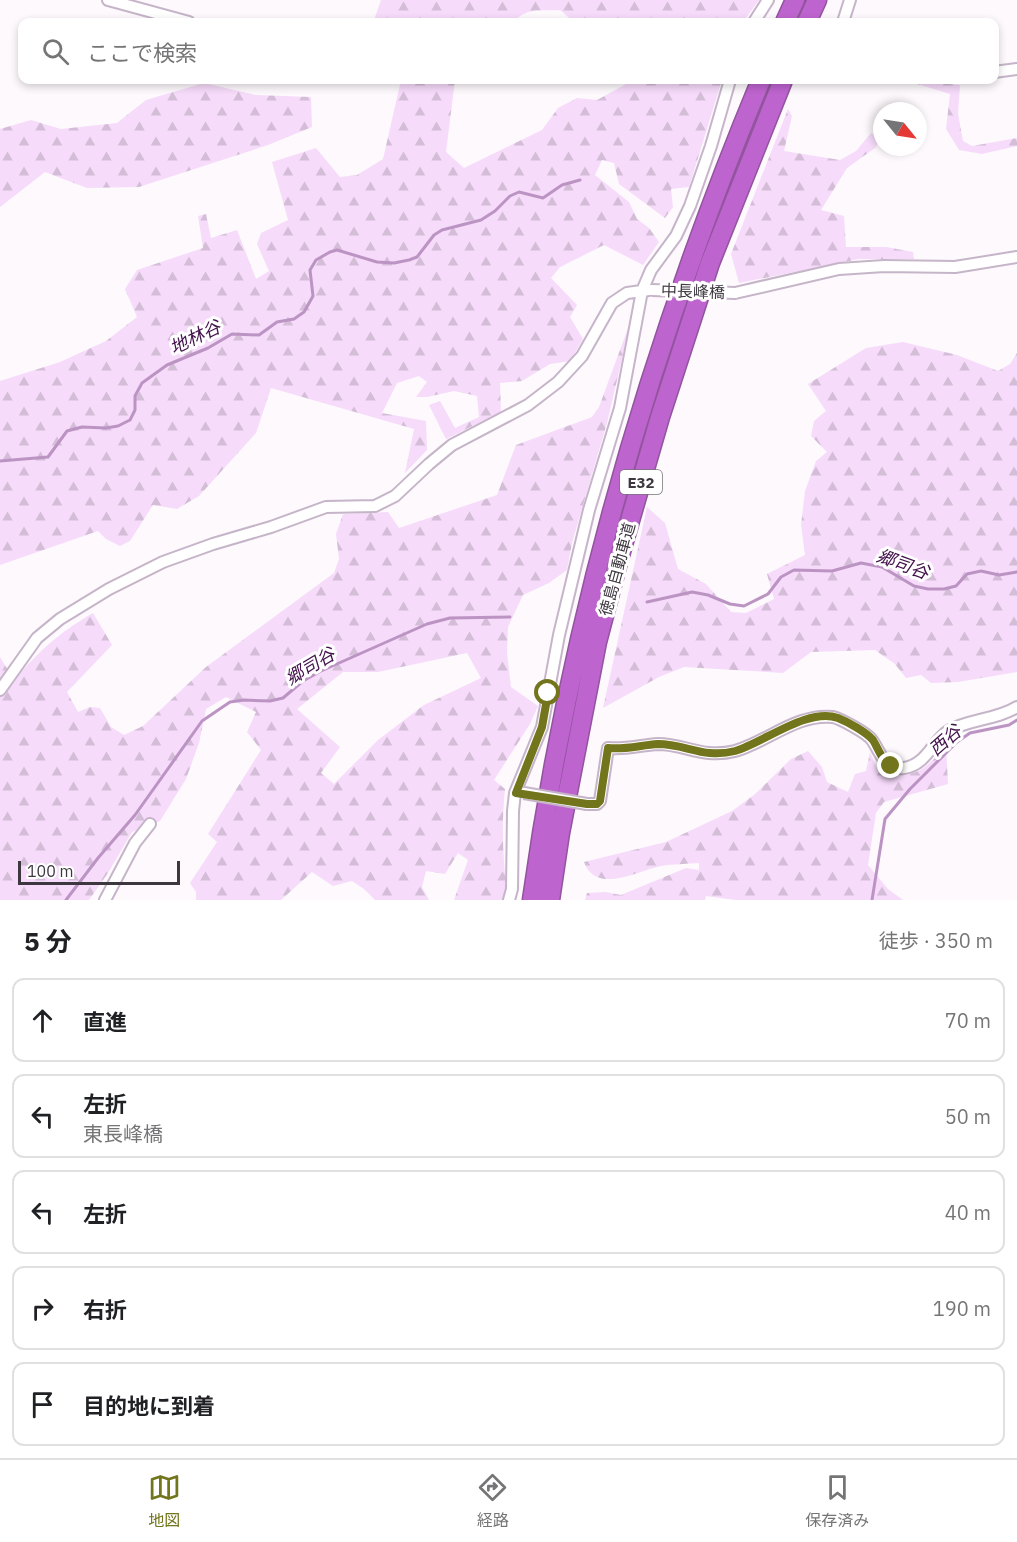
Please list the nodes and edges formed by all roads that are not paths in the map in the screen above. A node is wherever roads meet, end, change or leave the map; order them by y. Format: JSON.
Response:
{"nodes":[{"id":1,"x":108,"y":0,"type":"edge"},
{"id":2,"x":768,"y":0,"type":"edge"},
{"id":3,"x":795,"y":0,"type":"edge"},
{"id":4,"x":817,"y":0,"type":"edge"},
{"id":5,"x":850,"y":0,"type":"edge"},
{"id":6,"x":139,"y":4,"type":"edge"},
{"id":7,"x":178,"y":18,"type":"edge"},
{"id":8,"x":757,"y":18,"type":"edge"},
{"id":9,"x":787,"y":18,"type":"edge"},
{"id":10,"x":809,"y":18,"type":"edge"},
{"id":11,"x":844,"y":18,"type":"edge"},
{"id":12,"x":1017,"y":69,"type":"edge"},
{"id":13,"x":999,"y":71,"type":"edge"},
{"id":14,"x":729,"y":84,"type":"edge"},
{"id":15,"x":759,"y":84,"type":"edge"},
{"id":16,"x":781,"y":84,"type":"edge"},
{"id":17,"x":1017,"y":257,"type":"edge"},
{"id":18,"x":647,"y":290,"type":"junction"},
{"id":19,"x":0,"y":690,"type":"edge"},
{"id":20,"x":1017,"y":707,"type":"edge"},
{"id":21,"x":520,"y":793,"type":"junction"},
{"id":22,"x":150,"y":824,"type":"dead end"},
{"id":23,"x":105,"y":900,"type":"edge"},
{"id":24,"x":509,"y":900,"type":"edge"},
{"id":25,"x":532,"y":900,"type":"edge"},
{"id":26,"x":550,"y":900,"type":"edge"}],
"edges":[{"from":1,"to":6,"type":"street"},
{"from":2,"to":8,"type":"street"},
{"from":3,"to":9,"type":"highway"},
{"from":4,"to":10,"type":"highway"},
{"from":5,"to":11,"type":"street"},
{"from":6,"to":7,"type":"street"},
{"from":12,"to":13,"type":"street"},
{"from":14,"to":18,"type":"street"},
{"from":15,"to":25,"type":"highway","name":"徳島自動車道","number":"E32"},
{"from":16,"to":26,"type":"highway","name":"徳島自動車道","number":"E32"},
{"from":17,"to":18,"type":"street","name":"中長峰橋","bridge":true},
{"from":18,"to":19,"type":"street"},
{"from":18,"to":21,"type":"street"},
{"from":20,"to":21,"type":"street","bridge":true},
{"from":21,"to":24,"type":"street"},
{"from":22,"to":23,"type":"street"}]}
